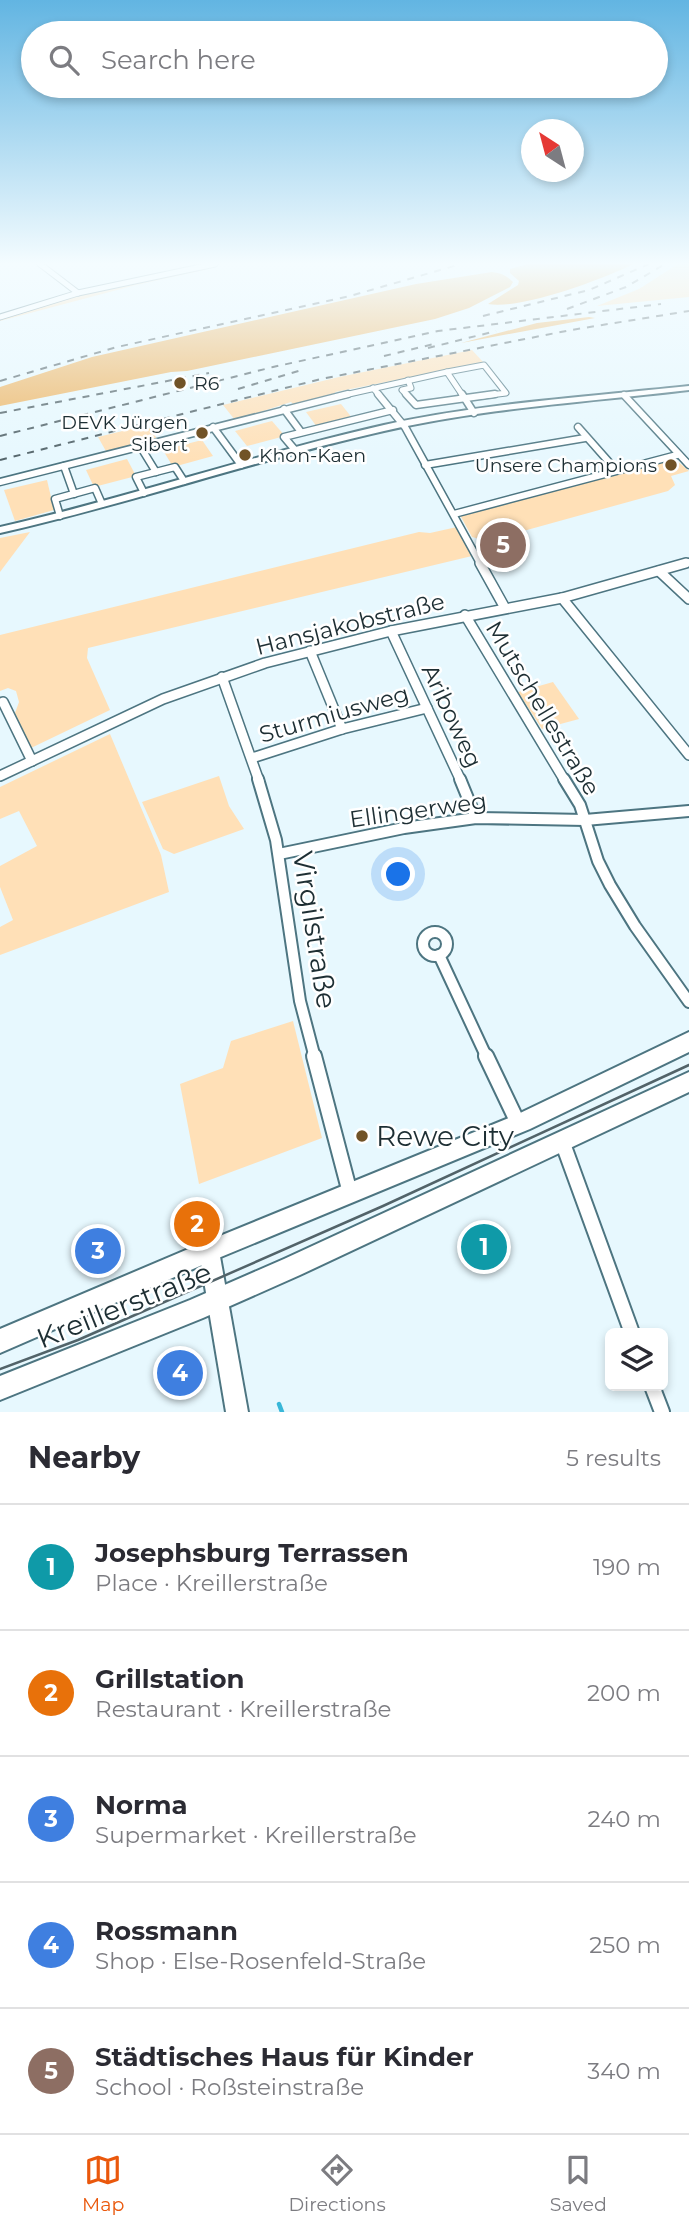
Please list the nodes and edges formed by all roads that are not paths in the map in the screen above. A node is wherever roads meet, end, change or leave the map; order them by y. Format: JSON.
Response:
{"nodes":[{"id":1,"x":447,"y":372,"type":"junction"},
{"id":2,"x":408,"y":380,"type":"junction"},
{"id":3,"x":373,"y":388,"type":"junction"},
{"id":4,"x":689,"y":388,"type":"edge"},
{"id":5,"x":624,"y":395,"type":"junction"},
{"id":6,"x":464,"y":398,"type":"junction"},
{"id":7,"x":284,"y":409,"type":"junction"},
{"id":8,"x":393,"y":410,"type":"junction"},
{"id":9,"x":474,"y":413,"type":"junction"},
{"id":10,"x":352,"y":420,"type":"junction"},
{"id":11,"x":403,"y":424,"type":"junction"},
{"id":12,"x":213,"y":427,"type":"junction"},
{"id":13,"x":578,"y":427,"type":"dead end"},
{"id":14,"x":319,"y":428,"type":"junction"},
{"id":15,"x":301,"y":432,"type":"junction"},
{"id":16,"x":363,"y":433,"type":"junction"},
{"id":17,"x":585,"y":438,"type":"junction"},
{"id":18,"x":329,"y":441,"type":"junction"},
{"id":19,"x":140,"y":446,"type":"junction"},
{"id":20,"x":295,"y":450,"type":"junction"},
{"id":21,"x":677,"y":455,"type":"junction"},
{"id":22,"x":241,"y":465,"type":"junction"},
{"id":23,"x":425,"y":465,"type":"junction"},
{"id":24,"x":689,"y":465,"type":"edge"},
{"id":25,"x":64,"y":466,"type":"junction"},
{"id":26,"x":616,"y":470,"type":"junction"},
{"id":27,"x":156,"y":472,"type":"junction"},
{"id":28,"x":184,"y":481,"type":"junction"},
{"id":29,"x":0,"y":482,"type":"edge"},
{"id":30,"x":144,"y":493,"type":"junction"},
{"id":31,"x":74,"y":494,"type":"junction"},
{"id":32,"x":102,"y":504,"type":"junction"},
{"id":33,"x":454,"y":514,"type":"junction"},
{"id":34,"x":60,"y":516,"type":"junction"},
{"id":35,"x":0,"y":530,"type":"edge"},
{"id":36,"x":689,"y":562,"type":"edge"},
{"id":37,"x":659,"y":571,"type":"junction"},
{"id":38,"x":562,"y":598,"type":"junction"},
{"id":39,"x":689,"y":599,"type":"edge"},
{"id":40,"x":505,"y":608,"type":"junction"},
{"id":41,"x":466,"y":615,"type":"junction"},
{"id":42,"x":391,"y":631,"type":"junction"},
{"id":43,"x":310,"y":651,"type":"junction"},
{"id":44,"x":222,"y":677,"type":"junction"},
{"id":45,"x":3,"y":702,"type":"dead end"},
{"id":46,"x":427,"y":708,"type":"junction"},
{"id":47,"x":342,"y":729,"type":"junction"},
{"id":48,"x":689,"y":755,"type":"edge"},
{"id":49,"x":252,"y":758,"type":"junction"},
{"id":50,"x":32,"y":761,"type":"junction"},
{"id":51,"x":0,"y":776,"type":"edge"},
{"id":52,"x":689,"y":811,"type":"edge"},
{"id":53,"x":476,"y":818,"type":"junction"},
{"id":54,"x":585,"y":820,"type":"junction"},
{"id":55,"x":279,"y":853,"type":"junction"},
{"id":56,"x":439,"y":955,"type":"dead end"},
{"id":57,"x":689,"y":1002,"type":"edge"},
{"id":58,"x":689,"y":1042,"type":"edge"},
{"id":59,"x":689,"y":1082,"type":"edge"},
{"id":60,"x":518,"y":1123,"type":"junction"},
{"id":61,"x":561,"y":1139,"type":"junction"},
{"id":62,"x":350,"y":1195,"type":"junction"},
{"id":63,"x":209,"y":1251,"type":"junction"},
{"id":64,"x":218,"y":1300,"type":"junction"},
{"id":65,"x":630,"y":1328,"type":"edge"},
{"id":66,"x":0,"y":1341,"type":"edge"},
{"id":67,"x":0,"y":1388,"type":"edge"},
{"id":68,"x":654,"y":1391,"type":"edge"},
{"id":69,"x":237,"y":1412,"type":"edge"},
{"id":70,"x":662,"y":1412,"type":"edge"}],
"edges":[{"from":1,"to":2,"type":"street"},
{"from":1,"to":6,"type":"street"},
{"from":1,"to":6,"type":"street"},
{"from":2,"to":3,"type":"street"},
{"from":2,"to":6,"type":"street"},
{"from":3,"to":7,"type":"street"},
{"from":3,"to":8,"type":"street"},
{"from":4,"to":5,"type":"street"},
{"from":5,"to":9,"type":"street"},
{"from":5,"to":21,"type":"street"},
{"from":6,"to":9,"type":"street"},
{"from":7,"to":12,"type":"street"},
{"from":7,"to":15,"type":"street"},
{"from":8,"to":10,"type":"street"},
{"from":8,"to":11,"type":"street"},
{"from":9,"to":11,"type":"street"},
{"from":10,"to":14,"type":"street"},
{"from":10,"to":16,"type":"street"},
{"from":11,"to":16,"type":"street"},
{"from":11,"to":23,"type":"street"},
{"from":12,"to":19,"type":"street"},
{"from":12,"to":22,"type":"street"},
{"from":13,"to":17,"type":"street"},
{"from":14,"to":15,"type":"street"},
{"from":14,"to":18,"type":"street"},
{"from":15,"to":20,"type":"street"},
{"from":16,"to":18,"type":"street"},
{"from":17,"to":23,"type":"street"},
{"from":17,"to":26,"type":"street"},
{"from":18,"to":20,"type":"street"},
{"from":19,"to":25,"type":"street"},
{"from":19,"to":27,"type":"street"},
{"from":20,"to":22,"type":"street"},
{"from":21,"to":24,"type":"street"},
{"from":21,"to":26,"type":"street"},
{"from":22,"to":28,"type":"street"},
{"from":23,"to":33,"type":"street"},
{"from":25,"to":29,"type":"street"},
{"from":25,"to":31,"type":"street"},
{"from":26,"to":33,"type":"street"},
{"from":27,"to":28,"type":"street"},
{"from":27,"to":30,"type":"street"},
{"from":28,"to":30,"type":"street"},
{"from":30,"to":32,"type":"street"},
{"from":31,"to":32,"type":"street"},
{"from":31,"to":34,"type":"street"},
{"from":32,"to":34,"type":"street"},
{"from":33,"to":40,"type":"street"},
{"from":34,"to":35,"type":"street"},
{"from":36,"to":37,"type":"street","name":"Hansjakobstraße"},
{"from":37,"to":38,"type":"street","name":"Hansjakobstraße"},
{"from":37,"to":39,"type":"street"},
{"from":38,"to":40,"type":"street","name":"Hansjakobstraße"},
{"from":38,"to":48,"type":"street"},
{"from":40,"to":41,"type":"street","name":"Hansjakobstraße"},
{"from":41,"to":42,"type":"street","name":"Hansjakobstraße"},
{"from":41,"to":54,"type":"street","name":"Mutschellestraße"},
{"from":42,"to":43,"type":"street","name":"Hansjakobstraße"},
{"from":42,"to":46,"type":"street","name":"Ariboweg"},
{"from":43,"to":44,"type":"street","name":"Hansjakobstraße"},
{"from":43,"to":47,"type":"street"},
{"from":44,"to":49,"type":"street","name":"Virgilstraße"},
{"from":44,"to":50,"type":"street","name":"Hansjakobstraße"},
{"from":45,"to":50,"type":"street"},
{"from":46,"to":47,"type":"street","name":"Sturmiusweg"},
{"from":46,"to":53,"type":"street","name":"Ariboweg"},
{"from":47,"to":49,"type":"street","name":"Sturmiusweg"},
{"from":49,"to":55,"type":"street","name":"Virgilstraße"},
{"from":50,"to":51,"type":"street","name":"Hansjakobstraße"},
{"from":52,"to":54,"type":"street","name":"Ellingerweg"},
{"from":53,"to":54,"type":"street","name":"Ellingerweg"},
{"from":53,"to":55,"type":"street","name":"Ellingerweg"},
{"from":54,"to":57,"type":"street","name":"Mutschellestraße"},
{"from":55,"to":62,"type":"street","name":"Virgilstraße"},
{"from":56,"to":60,"type":"street"},
{"from":58,"to":60,"type":"main road","name":"Kreillerstraße"},
{"from":59,"to":61,"type":"main road","name":"Kreillerstraße"},
{"from":60,"to":62,"type":"main road","name":"Kreillerstraße"},
{"from":61,"to":64,"type":"main road","name":"Kreillerstraße"},
{"from":61,"to":65,"type":"street"},
{"from":62,"to":63,"type":"main road","name":"Kreillerstraße"},
{"from":63,"to":64,"type":"street"},
{"from":63,"to":66,"type":"main road","name":"Kreillerstraße"},
{"from":64,"to":67,"type":"main road","name":"Kreillerstraße"},
{"from":64,"to":69,"type":"street"},
{"from":68,"to":70,"type":"street"}]}
